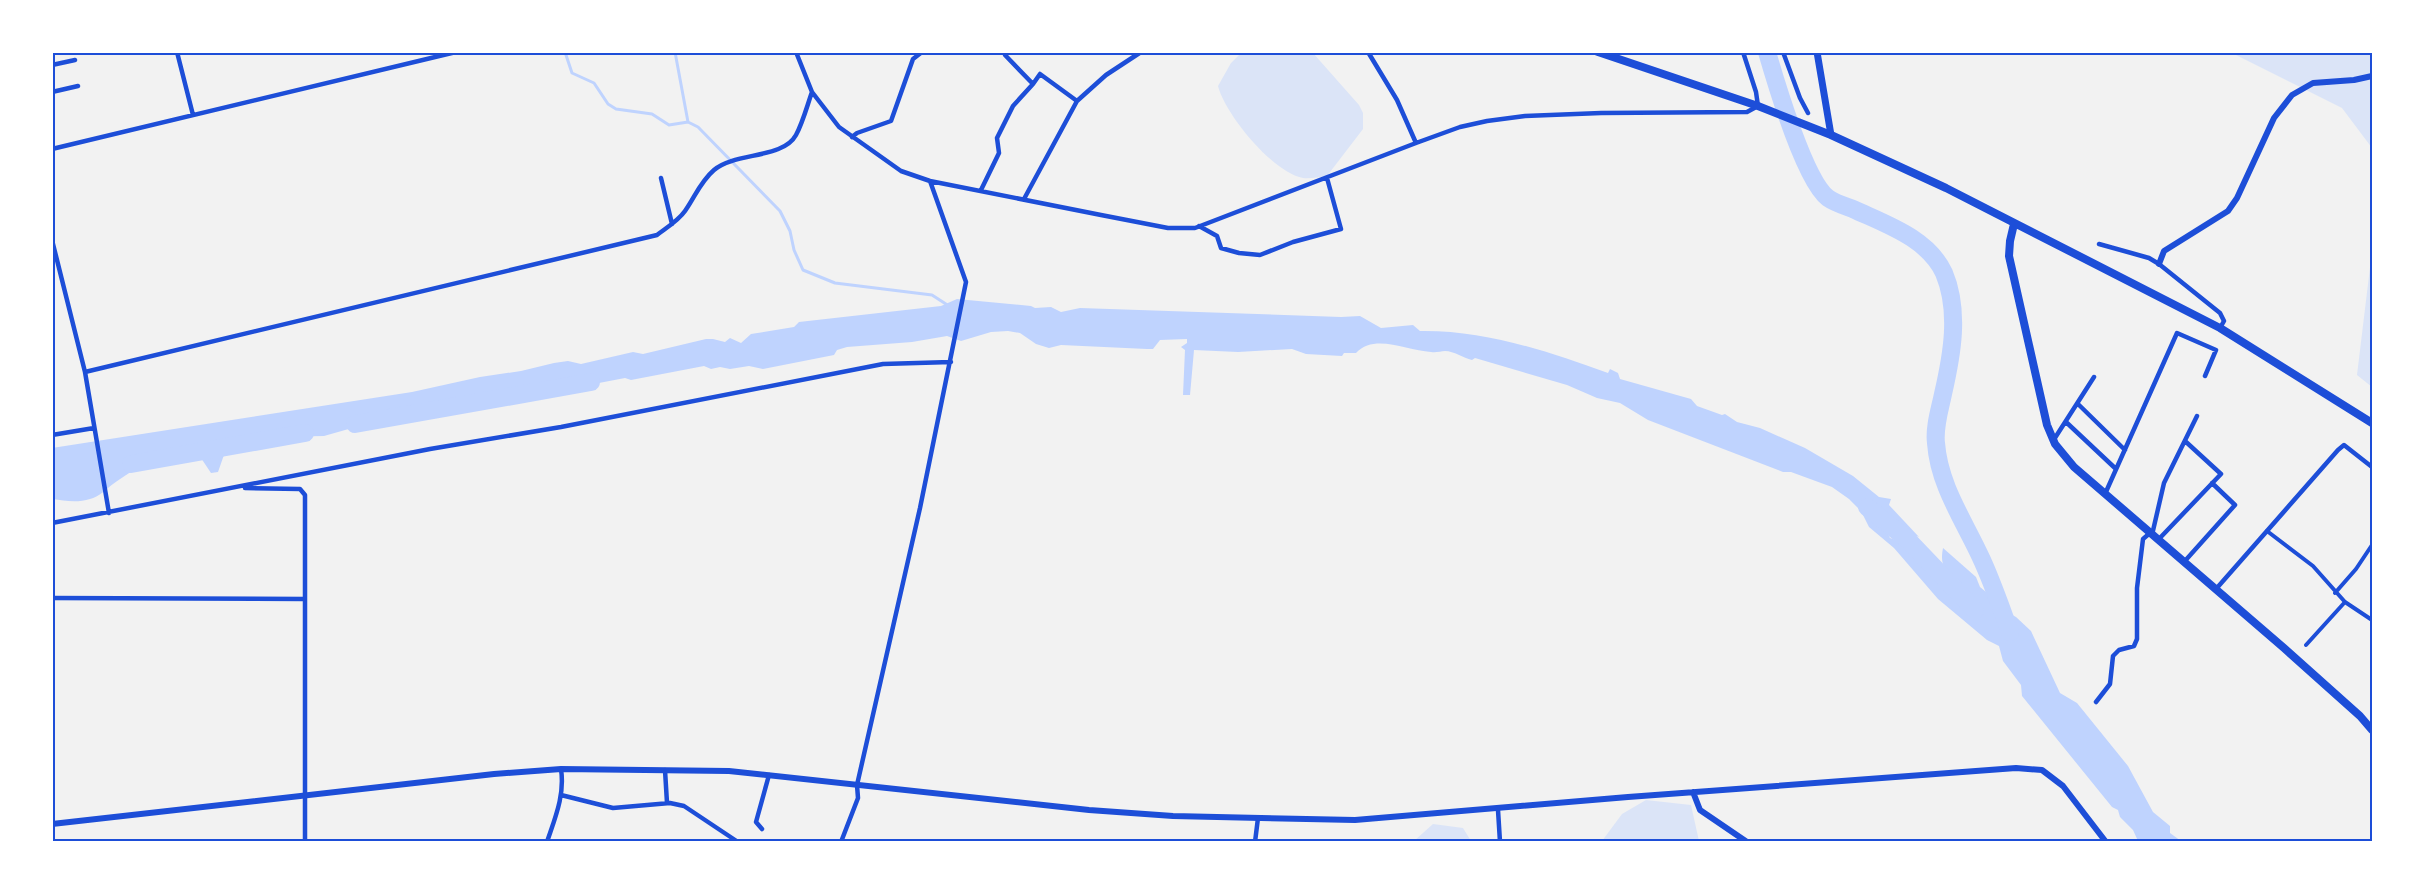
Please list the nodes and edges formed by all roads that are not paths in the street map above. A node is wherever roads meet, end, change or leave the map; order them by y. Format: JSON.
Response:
{"nodes":[{"id":1,"x":177,"y":52,"type":"edge"},
{"id":2,"x":456,"y":52,"type":"edge"},
{"id":3,"x":796,"y":52,"type":"edge"},
{"id":4,"x":922,"y":52,"type":"edge"},
{"id":5,"x":1005,"y":52,"type":"edge"},
{"id":6,"x":1140,"y":52,"type":"edge"},
{"id":7,"x":1368,"y":52,"type":"edge"},
{"id":8,"x":1598,"y":52,"type":"edge"},
{"id":9,"x":1743,"y":52,"type":"edge"},
{"id":10,"x":1783,"y":52,"type":"edge"},
{"id":11,"x":1817,"y":52,"type":"edge"},
{"id":12,"x":75,"y":60,"type":"dead end"},
{"id":13,"x":52,"y":65,"type":"edge"},
{"id":14,"x":2373,"y":76,"type":"edge"},
{"id":15,"x":1033,"y":84,"type":"junction"},
{"id":16,"x":78,"y":86,"type":"dead end"},
{"id":17,"x":52,"y":92,"type":"edge"},
{"id":18,"x":812,"y":92,"type":"junction"},
{"id":19,"x":1077,"y":101,"type":"junction"},
{"id":20,"x":1758,"y":106,"type":"junction"},
{"id":21,"x":1808,"y":113,"type":"dead end"},
{"id":22,"x":193,"y":115,"type":"junction"},
{"id":23,"x":1831,"y":135,"type":"junction"},
{"id":24,"x":852,"y":137,"type":"junction"},
{"id":25,"x":1416,"y":143,"type":"junction"},
{"id":26,"x":52,"y":149,"type":"edge"},
{"id":27,"x":660,"y":178,"type":"dead end"},
{"id":28,"x":1327,"y":178,"type":"junction"},
{"id":29,"x":930,"y":181,"type":"junction"},
{"id":30,"x":981,"y":190,"type":"junction"},
{"id":31,"x":1024,"y":199,"type":"junction"},
{"id":32,"x":672,"y":224,"type":"junction"},
{"id":33,"x":2014,"y":224,"type":"junction"},
{"id":34,"x":1199,"y":226,"type":"junction"},
{"id":35,"x":52,"y":240,"type":"edge"},
{"id":36,"x":2099,"y":244,"type":"dead end"},
{"id":37,"x":2159,"y":264,"type":"junction"},
{"id":38,"x":2220,"y":328,"type":"junction"},
{"id":39,"x":951,"y":362,"type":"junction"},
{"id":40,"x":85,"y":372,"type":"junction"},
{"id":41,"x":2205,"y":376,"type":"dead end"},
{"id":42,"x":2094,"y":377,"type":"dead end"},
{"id":43,"x":2078,"y":404,"type":"junction"},
{"id":44,"x":2198,"y":417,"type":"dead end"},
{"id":45,"x":2066,"y":422,"type":"junction"},
{"id":46,"x":2373,"y":423,"type":"edge"},
{"id":47,"x":94,"y":428,"type":"junction"},
{"id":48,"x":52,"y":435,"type":"edge"},
{"id":49,"x":2053,"y":441,"type":"junction"},
{"id":50,"x":2185,"y":441,"type":"junction"},
{"id":51,"x":2125,"y":450,"type":"junction"},
{"id":52,"x":2373,"y":467,"type":"edge"},
{"id":53,"x":2116,"y":469,"type":"junction"},
{"id":54,"x":2212,"y":483,"type":"junction"},
{"id":55,"x":233,"y":488,"type":"junction"},
{"id":56,"x":2105,"y":494,"type":"junction"},
{"id":57,"x":109,"y":513,"type":"junction"},
{"id":58,"x":52,"y":523,"type":"edge"},
{"id":59,"x":2267,"y":531,"type":"junction"},
{"id":60,"x":2153,"y":536,"type":"junction"},
{"id":61,"x":2373,"y":545,"type":"edge"},
{"id":62,"x":2184,"y":562,"type":"junction"},
{"id":63,"x":2216,"y":589,"type":"junction"},
{"id":64,"x":2335,"y":593,"type":"junction"},
{"id":65,"x":52,"y":598,"type":"edge"},
{"id":66,"x":305,"y":599,"type":"junction"},
{"id":67,"x":2345,"y":602,"type":"junction"},
{"id":68,"x":2373,"y":620,"type":"edge"},
{"id":69,"x":2306,"y":645,"type":"dead end"},
{"id":70,"x":2096,"y":702,"type":"dead end"},
{"id":71,"x":2373,"y":730,"type":"edge"},
{"id":72,"x":561,"y":769,"type":"junction"},
{"id":73,"x":665,"y":770,"type":"junction"},
{"id":74,"x":769,"y":775,"type":"junction"},
{"id":75,"x":856,"y":784,"type":"junction"},
{"id":76,"x":1693,"y":792,"type":"junction"},
{"id":77,"x":561,"y":795,"type":"junction"},
{"id":78,"x":305,"y":796,"type":"junction"},
{"id":79,"x":667,"y":803,"type":"junction"},
{"id":80,"x":1498,"y":810,"type":"junction"},
{"id":81,"x":1258,"y":819,"type":"junction"},
{"id":82,"x":52,"y":824,"type":"edge"},
{"id":83,"x":762,"y":829,"type":"dead end"},
{"id":84,"x":305,"y":842,"type":"edge"},
{"id":85,"x":546,"y":842,"type":"edge"},
{"id":86,"x":738,"y":842,"type":"edge"},
{"id":87,"x":841,"y":842,"type":"edge"},
{"id":88,"x":1255,"y":842,"type":"edge"},
{"id":89,"x":1500,"y":842,"type":"edge"},
{"id":90,"x":1747,"y":842,"type":"edge"},
{"id":91,"x":2106,"y":842,"type":"edge"}],
"edges":[{"from":1,"to":22,"type":"street"},
{"from":2,"to":22,"type":"street"},
{"from":3,"to":18,"type":"street"},
{"from":4,"to":24,"type":"street"},
{"from":5,"to":15,"type":"street"},
{"from":6,"to":19,"type":"street"},
{"from":7,"to":25,"type":"street"},
{"from":8,"to":20,"type":"main road"},
{"from":9,"to":20,"type":"street"},
{"from":10,"to":21,"type":"street"},
{"from":11,"to":23,"type":"main road"},
{"from":12,"to":13,"type":"street"},
{"from":14,"to":37,"type":"street"},
{"from":15,"to":19,"type":"street"},
{"from":15,"to":30,"type":"street"},
{"from":16,"to":17,"type":"street"},
{"from":18,"to":24,"type":"street"},
{"from":18,"to":32,"type":"street"},
{"from":19,"to":31,"type":"street"},
{"from":20,"to":23,"type":"main road"},
{"from":20,"to":25,"type":"street"},
{"from":22,"to":26,"type":"street"},
{"from":23,"to":33,"type":"main road"},
{"from":24,"to":29,"type":"street"},
{"from":25,"to":28,"type":"street"},
{"from":27,"to":32,"type":"street"},
{"from":28,"to":34,"type":"street"},
{"from":28,"to":34,"type":"street"},
{"from":29,"to":30,"type":"street"},
{"from":29,"to":39,"type":"street"},
{"from":30,"to":31,"type":"street"},
{"from":31,"to":34,"type":"street"},
{"from":32,"to":40,"type":"street"},
{"from":33,"to":38,"type":"main road"},
{"from":33,"to":49,"type":"main road"},
{"from":35,"to":40,"type":"street"},
{"from":36,"to":37,"type":"street"},
{"from":37,"to":38,"type":"street"},
{"from":38,"to":46,"type":"main road"},
{"from":39,"to":55,"type":"street"},
{"from":39,"to":75,"type":"street"},
{"from":40,"to":47,"type":"street"},
{"from":41,"to":51,"type":"street"},
{"from":42,"to":43,"type":"street"},
{"from":43,"to":45,"type":"street"},
{"from":43,"to":51,"type":"street"},
{"from":44,"to":50,"type":"street"},
{"from":45,"to":49,"type":"street"},
{"from":45,"to":53,"type":"street"},
{"from":47,"to":48,"type":"street"},
{"from":47,"to":57,"type":"street"},
{"from":49,"to":56,"type":"main road"},
{"from":50,"to":54,"type":"street"},
{"from":50,"to":60,"type":"street"},
{"from":51,"to":53,"type":"street"},
{"from":52,"to":59,"type":"street"},
{"from":53,"to":56,"type":"street"},
{"from":54,"to":60,"type":"street"},
{"from":54,"to":62,"type":"street"},
{"from":55,"to":57,"type":"street"},
{"from":55,"to":66,"type":"street"},
{"from":56,"to":60,"type":"main road"},
{"from":57,"to":58,"type":"street"},
{"from":59,"to":63,"type":"street"},
{"from":59,"to":64,"type":"street"},
{"from":60,"to":62,"type":"main road"},
{"from":60,"to":70,"type":"street"},
{"from":61,"to":64,"type":"street"},
{"from":62,"to":63,"type":"main road"},
{"from":63,"to":71,"type":"main road"},
{"from":64,"to":67,"type":"street"},
{"from":65,"to":66,"type":"street"},
{"from":66,"to":78,"type":"street"},
{"from":67,"to":68,"type":"street"},
{"from":67,"to":69,"type":"street"},
{"from":72,"to":73,"type":"street"},
{"from":72,"to":77,"type":"street"},
{"from":72,"to":78,"type":"street"},
{"from":73,"to":74,"type":"street"},
{"from":73,"to":79,"type":"street"},
{"from":74,"to":75,"type":"street"},
{"from":74,"to":83,"type":"street"},
{"from":75,"to":81,"type":"street"},
{"from":75,"to":87,"type":"street"},
{"from":76,"to":80,"type":"street"},
{"from":76,"to":90,"type":"street"},
{"from":76,"to":91,"type":"street"},
{"from":77,"to":79,"type":"street"},
{"from":77,"to":85,"type":"street"},
{"from":78,"to":82,"type":"street"},
{"from":78,"to":84,"type":"street"},
{"from":79,"to":86,"type":"street"},
{"from":80,"to":81,"type":"street"},
{"from":80,"to":89,"type":"street"},
{"from":81,"to":88,"type":"street"}]}
